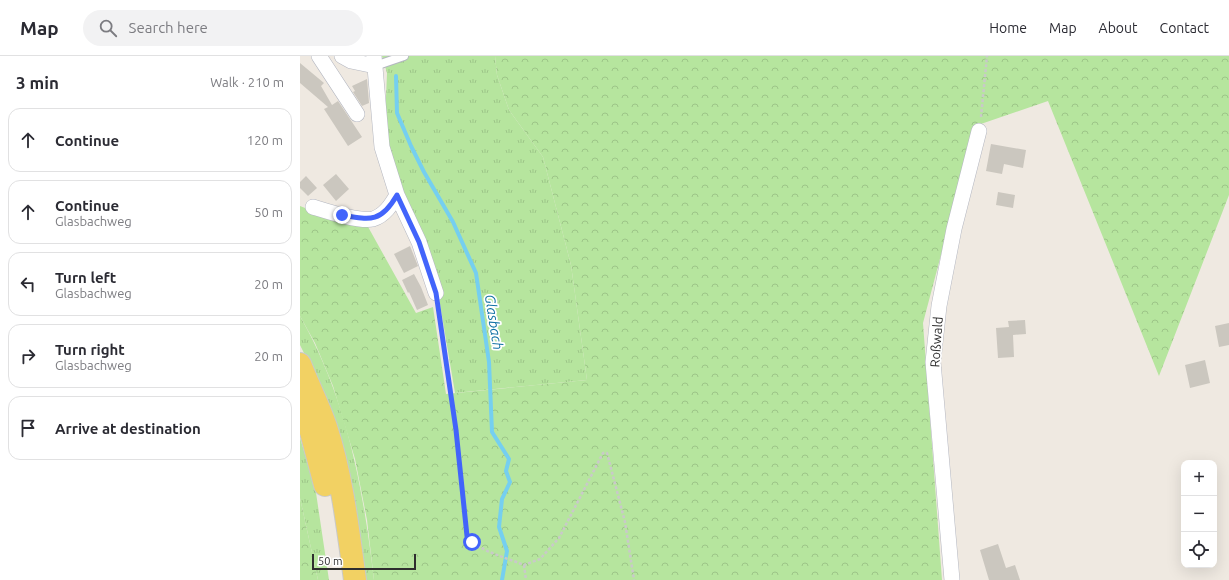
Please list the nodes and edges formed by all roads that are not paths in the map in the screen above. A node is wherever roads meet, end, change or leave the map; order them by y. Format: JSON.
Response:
{"nodes":[{"id":1,"x":319,"y":56,"type":"edge"},
{"id":2,"x":342,"y":56,"type":"edge"},
{"id":3,"x":404,"y":56,"type":"edge"},
{"id":4,"x":374,"y":61,"type":"edge"},
{"id":5,"x":357,"y":114,"type":"dead end"},
{"id":6,"x":979,"y":131,"type":"road end"},
{"id":7,"x":397,"y":195,"type":"junction"},
{"id":8,"x":312,"y":207,"type":"dead end"},
{"id":9,"x":436,"y":293,"type":"road end"},
{"id":10,"x":300,"y":364,"type":"edge"},
{"id":11,"x":300,"y":400,"type":"edge"},
{"id":12,"x":341,"y":580,"type":"edge"},
{"id":13,"x":355,"y":580,"type":"edge"},
{"id":14,"x":952,"y":580,"type":"edge"}],
"edges":[{"from":1,"to":5,"type":"street"},
{"from":2,"to":4,"type":"street"},
{"from":3,"to":4,"type":"lane"},
{"from":4,"to":7,"type":"street"},
{"from":6,"to":14,"type":"street","name":"Roßwald"},
{"from":7,"to":8,"type":"street"},
{"from":7,"to":9,"type":"street"},
{"from":10,"to":13,"type":"main road"},
{"from":11,"to":12,"type":"main road"}]}
